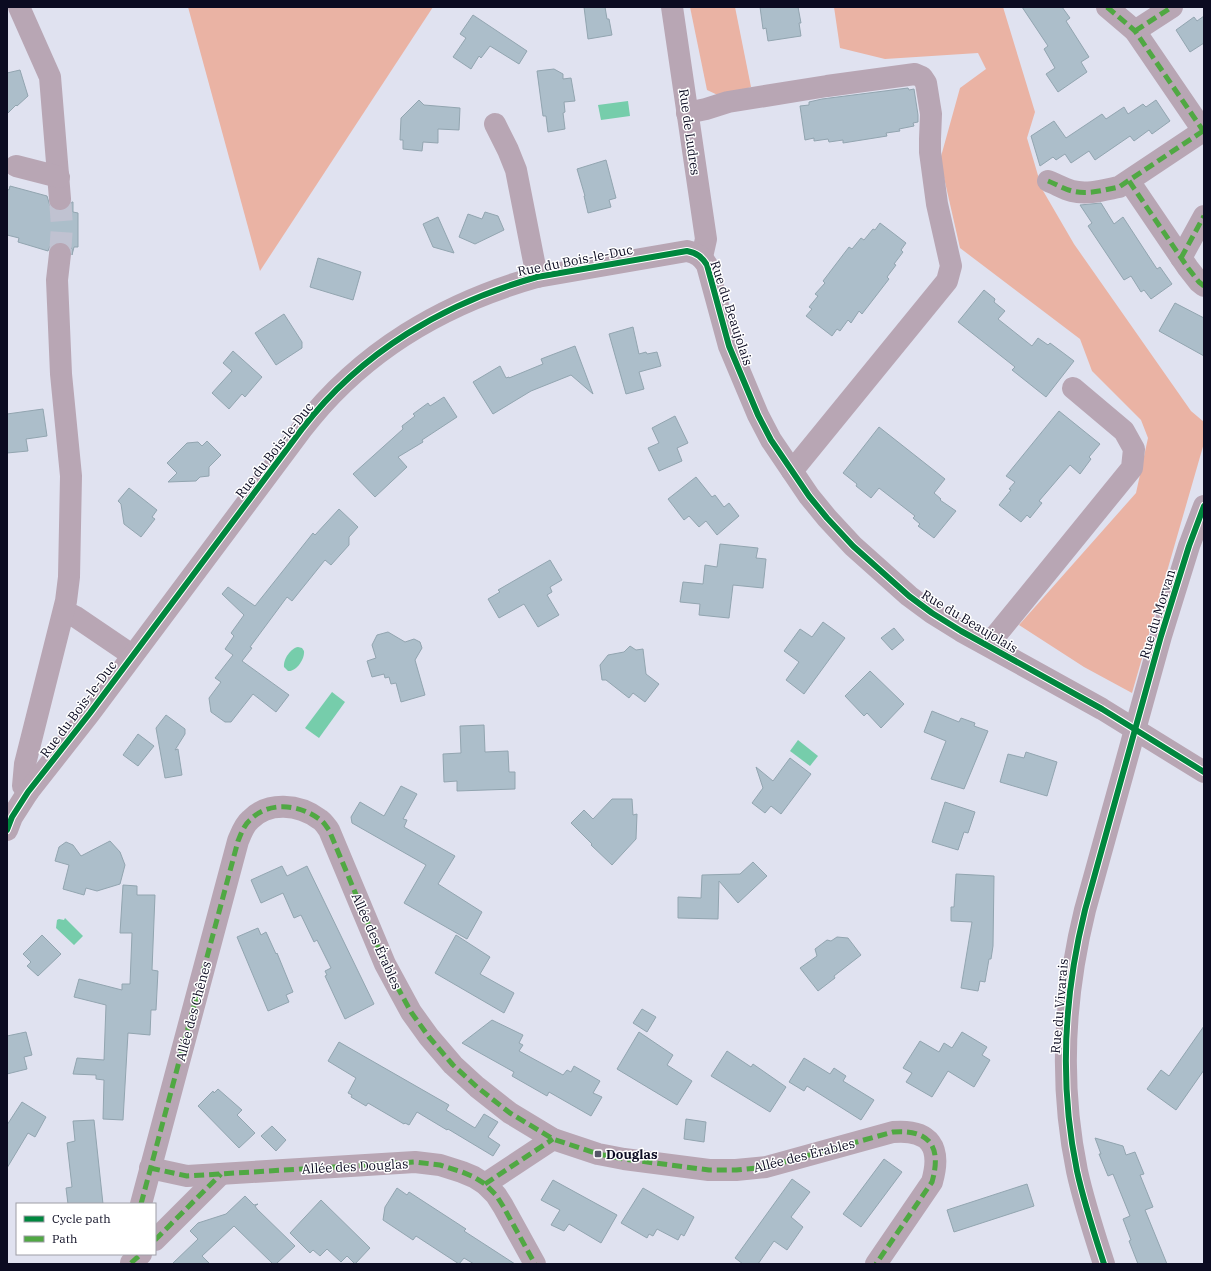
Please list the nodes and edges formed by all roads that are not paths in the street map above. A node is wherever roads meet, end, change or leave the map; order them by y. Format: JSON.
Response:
{"nodes":[{"id":1,"x":18,"y":7,"type":"edge"},
{"id":2,"x":672,"y":7,"type":"edge"},
{"id":3,"x":1107,"y":7,"type":"edge"},
{"id":4,"x":1172,"y":7,"type":"edge"},
{"id":5,"x":1135,"y":31,"type":"junction"},
{"id":6,"x":687,"y":112,"type":"junction"},
{"id":7,"x":494,"y":124,"type":"dead end"},
{"id":8,"x":1203,"y":131,"type":"edge"},
{"id":9,"x":16,"y":166,"type":"dead end"},
{"id":10,"x":59,"y":177,"type":"junction"},
{"id":11,"x":1048,"y":181,"type":"dead end"},
{"id":12,"x":1129,"y":181,"type":"junction"},
{"id":13,"x":60,"y":199,"type":"tunnel mouth"},
{"id":14,"x":1204,"y":216,"type":"edge"},
{"id":15,"x":60,"y":254,"type":"tunnel mouth"},
{"id":16,"x":702,"y":258,"type":"junction"},
{"id":17,"x":1181,"y":258,"type":"junction"},
{"id":18,"x":537,"y":277,"type":"junction"},
{"id":19,"x":1204,"y":286,"type":"edge"},
{"id":20,"x":1073,"y":388,"type":"dead end"},
{"id":21,"x":792,"y":471,"type":"junction"},
{"id":22,"x":1204,"y":506,"type":"edge"},
{"id":23,"x":64,"y":611,"type":"junction"},
{"id":24,"x":988,"y":646,"type":"junction"},
{"id":25,"x":132,"y":655,"type":"junction"},
{"id":26,"x":1135,"y":729,"type":"junction"},
{"id":27,"x":1204,"y":772,"type":"edge"},
{"id":28,"x":28,"y":792,"type":"junction"},
{"id":29,"x":250,"y":820,"type":"joint"},
{"id":30,"x":7,"y":830,"type":"edge"},
{"id":31,"x":553,"y":1139,"type":"junction"},
{"id":32,"x":150,"y":1168,"type":"junction"},
{"id":33,"x":221,"y":1174,"type":"junction"},
{"id":34,"x":485,"y":1184,"type":"junction"},
{"id":35,"x":142,"y":1203,"type":"edge"},
{"id":36,"x":156,"y":1239,"type":"edge"},
{"id":37,"x":535,"y":1264,"type":"edge"},
{"id":38,"x":876,"y":1264,"type":"edge"},
{"id":39,"x":1104,"y":1264,"type":"edge"}],
"edges":[{"from":1,"to":10,"type":"street"},
{"from":2,"to":6,"type":"street","name":"Rue de Ludres"},
{"from":3,"to":5,"type":"street"},
{"from":4,"to":5,"type":"street"},
{"from":5,"to":8,"type":"street"},
{"from":6,"to":16,"type":"street","name":"Rue de Ludres"},
{"from":6,"to":21,"type":"street"},
{"from":7,"to":18,"type":"street"},
{"from":8,"to":12,"type":"street"},
{"from":9,"to":10,"type":"street"},
{"from":10,"to":13,"type":"street"},
{"from":11,"to":12,"type":"street"},
{"from":12,"to":17,"type":"street"},
{"from":14,"to":17,"type":"street"},
{"from":15,"to":23,"type":"street","name":"Rue du Bois-le-Duc"},
{"from":16,"to":18,"type":"street","name":"Rue du Bois-le-Duc"},
{"from":16,"to":21,"type":"street","name":"Rue du Beaujolais"},
{"from":17,"to":19,"type":"street"},
{"from":18,"to":25,"type":"street","name":"Rue du Bois-le-Duc"},
{"from":20,"to":24,"type":"street"},
{"from":21,"to":24,"type":"street","name":"Rue du Beaujolais"},
{"from":22,"to":26,"type":"street","name":"Rue du Morvan"},
{"from":23,"to":25,"type":"street","name":"Rue du Bois-le-Duc"},
{"from":23,"to":28,"type":"street","name":"Rue du Bois-le-Duc"},
{"from":24,"to":26,"type":"street","name":"Rue du Beaujolais"},
{"from":25,"to":28,"type":"street","name":"Rue du Bois-le-Duc"},
{"from":26,"to":27,"type":"street","name":"Rue du Beaujolais"},
{"from":26,"to":39,"type":"street","name":"Rue du Vivarais"},
{"from":28,"to":30,"type":"street","name":"Rue du Bois-le-Duc"},
{"from":29,"to":31,"type":"street","name":"Allée des Érables"},
{"from":29,"to":32,"type":"street","name":"Allée des Chênes"},
{"from":31,"to":34,"type":"street"},
{"from":31,"to":38,"type":"street","name":"Allée des Érables"},
{"from":32,"to":33,"type":"street","name":"Allée des Douglas"},
{"from":32,"to":35,"type":"street","name":"Allée des Chênes"},
{"from":33,"to":34,"type":"street","name":"Allée des Douglas"},
{"from":33,"to":36,"type":"street"},
{"from":34,"to":37,"type":"street","name":"Allée des Douglas"}]}
